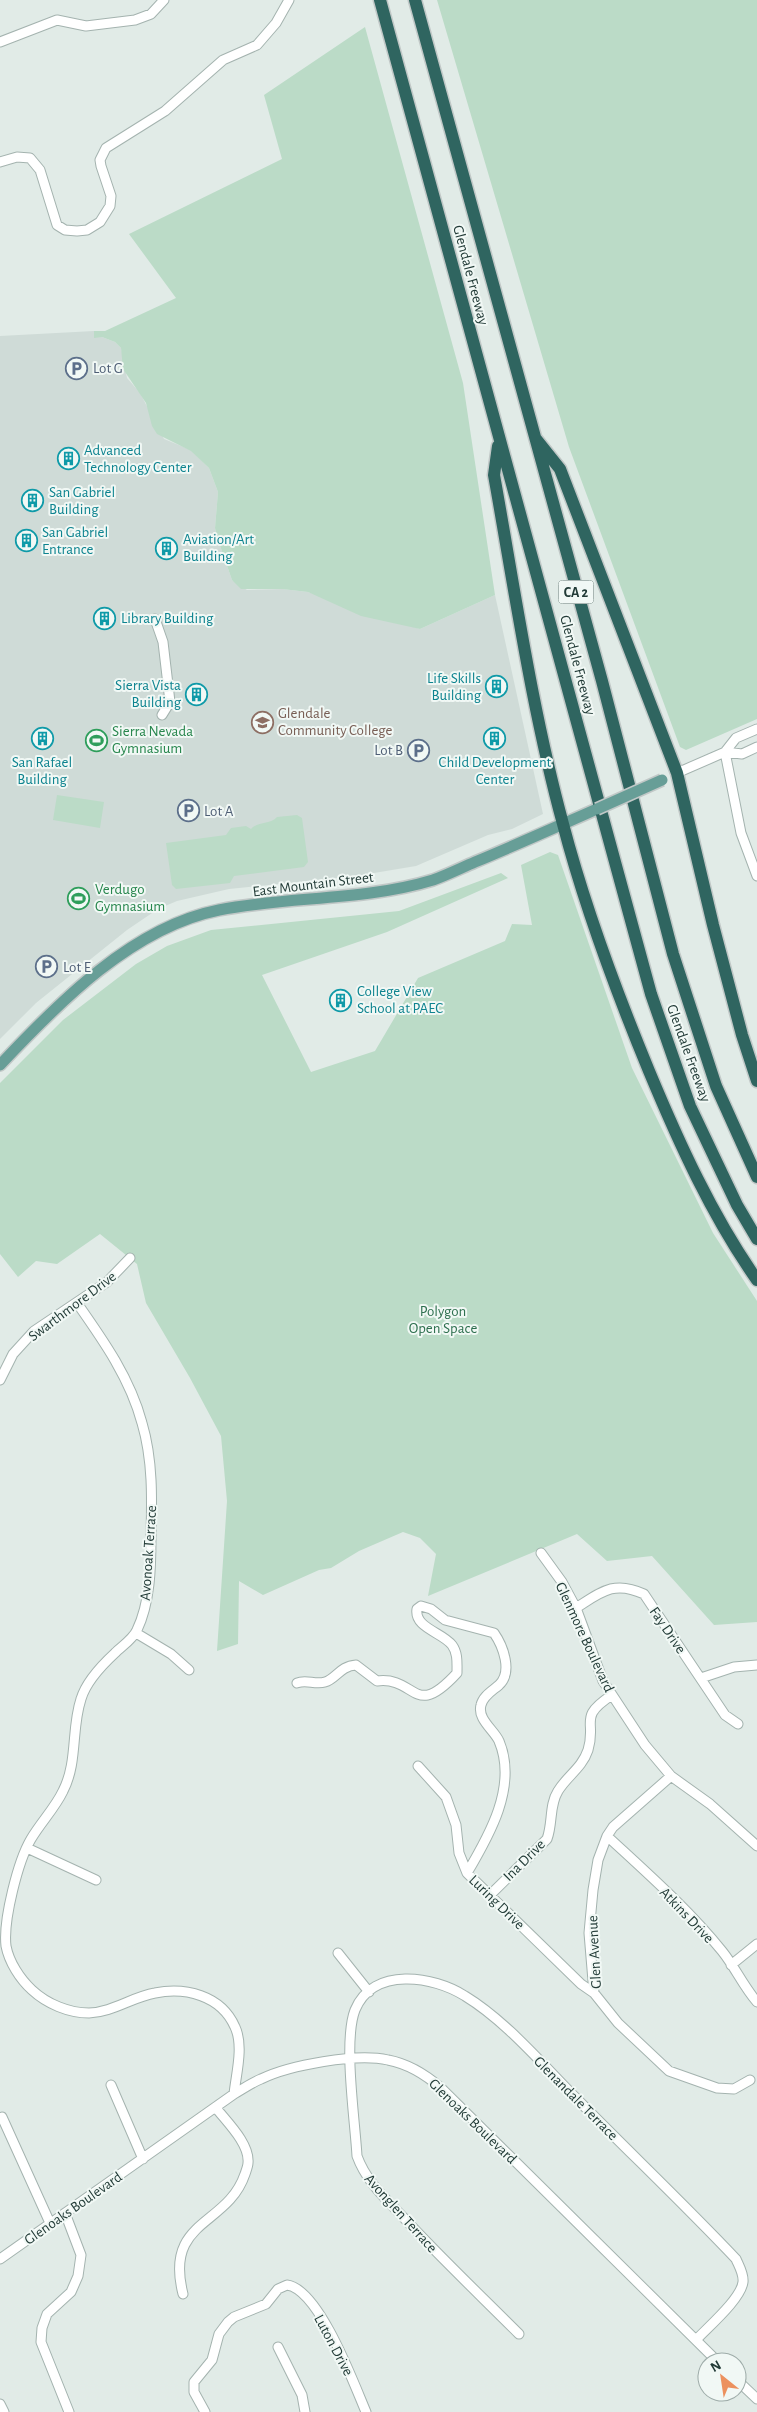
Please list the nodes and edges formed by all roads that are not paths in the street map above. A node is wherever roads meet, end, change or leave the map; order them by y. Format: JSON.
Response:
{"nodes":[{"id":1,"x":164,"y":0,"type":"edge"},
{"id":2,"x":289,"y":0,"type":"edge"},
{"id":3,"x":380,"y":0,"type":"edge"},
{"id":4,"x":415,"y":0,"type":"edge"},
{"id":5,"x":0,"y":42,"type":"edge"},
{"id":6,"x":0,"y":162,"type":"edge"},
{"id":7,"x":532,"y":434,"type":"junction"},
{"id":8,"x":498,"y":441,"type":"junction"},
{"id":9,"x":155,"y":618,"type":"dead end"},
{"id":10,"x":162,"y":715,"type":"dead end"},
{"id":11,"x":757,"y":729,"type":"edge"},
{"id":12,"x":757,"y":747,"type":"edge"},
{"id":13,"x":725,"y":752,"type":"junction"},
{"id":14,"x":676,"y":773,"type":"junction"},
{"id":15,"x":562,"y":824,"type":"junction"},
{"id":16,"x":757,"y":876,"type":"edge"},
{"id":17,"x":0,"y":1065,"type":"edge"},
{"id":18,"x":757,"y":1081,"type":"edge"},
{"id":19,"x":757,"y":1177,"type":"edge"},
{"id":20,"x":757,"y":1239,"type":"edge"},
{"id":21,"x":130,"y":1258,"type":"dead end"},
{"id":22,"x":757,"y":1280,"type":"edge"},
{"id":23,"x":77,"y":1303,"type":"junction"},
{"id":24,"x":0,"y":1380,"type":"edge"},
{"id":25,"x":541,"y":1553,"type":"dead end"},
{"id":26,"x":576,"y":1608,"type":"junction"},
{"id":27,"x":136,"y":1633,"type":"junction"},
{"id":28,"x":757,"y":1665,"type":"edge"},
{"id":29,"x":189,"y":1670,"type":"dead end"},
{"id":30,"x":701,"y":1678,"type":"junction"},
{"id":31,"x":297,"y":1683,"type":"dead end"},
{"id":32,"x":612,"y":1695,"type":"junction"},
{"id":33,"x":738,"y":1724,"type":"dead end"},
{"id":34,"x":418,"y":1766,"type":"dead end"},
{"id":35,"x":671,"y":1776,"type":"junction"},
{"id":36,"x":607,"y":1836,"type":"junction"},
{"id":37,"x":757,"y":1846,"type":"edge"},
{"id":38,"x":28,"y":1848,"type":"junction"},
{"id":39,"x":467,"y":1874,"type":"junction"},
{"id":40,"x":96,"y":1880,"type":"dead end"},
{"id":41,"x":490,"y":1894,"type":"junction"},
{"id":42,"x":3,"y":1926,"type":"edge"},
{"id":43,"x":757,"y":1944,"type":"edge"},
{"id":44,"x":338,"y":1953,"type":"dead end"},
{"id":45,"x":730,"y":1965,"type":"junction"},
{"id":46,"x":369,"y":1992,"type":"junction"},
{"id":47,"x":594,"y":1993,"type":"junction"},
{"id":48,"x":757,"y":2002,"type":"edge"},
{"id":49,"x":350,"y":2059,"type":"junction"},
{"id":50,"x":750,"y":2080,"type":"dead end"},
{"id":51,"x":111,"y":2085,"type":"dead end"},
{"id":52,"x":234,"y":2094,"type":"junction"},
{"id":53,"x":216,"y":2108,"type":"junction"},
{"id":54,"x":2,"y":2117,"type":"dead end"},
{"id":55,"x":143,"y":2159,"type":"junction"},
{"id":56,"x":65,"y":2213,"type":"junction"},
{"id":57,"x":50,"y":2223,"type":"junction"},
{"id":58,"x":0,"y":2259,"type":"edge"},
{"id":59,"x":183,"y":2294,"type":"dead end"},
{"id":60,"x":519,"y":2334,"type":"dead end"},
{"id":61,"x":696,"y":2340,"type":"junction"},
{"id":62,"x":278,"y":2347,"type":"dead end"},
{"id":63,"x":708,"y":2352,"type":"edge"},
{"id":64,"x":747,"y":2390,"type":"edge"},
{"id":65,"x":757,"y":2399,"type":"edge"},
{"id":66,"x":0,"y":2404,"type":"edge"},
{"id":67,"x":4,"y":2412,"type":"edge"},
{"id":68,"x":69,"y":2412,"type":"edge"},
{"id":69,"x":205,"y":2412,"type":"edge"},
{"id":70,"x":305,"y":2412,"type":"edge"},
{"id":71,"x":366,"y":2412,"type":"edge"}],
"edges":[{"from":1,"to":5,"type":"street"},
{"from":2,"to":6,"type":"street"},
{"from":3,"to":8,"type":"highway","name":"Glendale Freeway","number":"CA 2"},
{"from":4,"to":7,"type":"highway","name":"Glendale Freeway","number":"CA 2"},
{"from":7,"to":14,"type":"highway"},
{"from":7,"to":19,"type":"highway","name":"Glendale Freeway","number":"CA 2"},
{"from":8,"to":15,"type":"highway"},
{"from":8,"to":20,"type":"highway","name":"Glendale Freeway","number":"CA 2"},
{"from":9,"to":10,"type":"street"},
{"from":11,"to":13,"type":"street"},
{"from":12,"to":13,"type":"street"},
{"from":13,"to":14,"type":"street"},
{"from":13,"to":16,"type":"street"},
{"from":14,"to":15,"type":"main road","name":"East Mountain Street","bridge":true},
{"from":14,"to":18,"type":"highway"},
{"from":15,"to":17,"type":"main road","name":"East Mountain Street"},
{"from":15,"to":22,"type":"highway"},
{"from":21,"to":23,"type":"street","name":"Swarthmore Drive"},
{"from":23,"to":24,"type":"street","name":"Swarthmore Drive"},
{"from":23,"to":27,"type":"street","name":"Avonoak Terrace"},
{"from":25,"to":26,"type":"street","name":"Glenmore Boulevard"},
{"from":26,"to":30,"type":"street","name":"Fay Drive"},
{"from":26,"to":32,"type":"street","name":"Glenmore Boulevard"},
{"from":27,"to":29,"type":"street"},
{"from":27,"to":38,"type":"street","name":"Avonoak Terrace"},
{"from":28,"to":30,"type":"street"},
{"from":30,"to":33,"type":"street","name":"Fay Drive"},
{"from":31,"to":39,"type":"street"},
{"from":32,"to":35,"type":"street","name":"Glenmore Boulevard"},
{"from":32,"to":41,"type":"street","name":"Ina Drive"},
{"from":34,"to":39,"type":"street","name":"Luring Drive"},
{"from":35,"to":36,"type":"street","name":"Glen Avenue"},
{"from":35,"to":37,"type":"street","name":"Glenmore Boulevard"},
{"from":36,"to":45,"type":"street","name":"Atkins Drive"},
{"from":36,"to":47,"type":"street","name":"Glen Avenue"},
{"from":38,"to":40,"type":"street"},
{"from":38,"to":42,"type":"street","name":"Avonoak Terrace"},
{"from":39,"to":41,"type":"street","name":"Luring Drive"},
{"from":41,"to":47,"type":"street","name":"Luring Drive"},
{"from":42,"to":52,"type":"street","name":"Avonoak Terrace"},
{"from":43,"to":45,"type":"street"},
{"from":44,"to":46,"type":"street"},
{"from":45,"to":48,"type":"street","name":"Atkins Drive"},
{"from":46,"to":49,"type":"street","name":"Glenandale Terrace"},
{"from":46,"to":61,"type":"street","name":"Glenandale Terrace"},
{"from":47,"to":50,"type":"street","name":"Glen Avenue"},
{"from":49,"to":52,"type":"street","name":"Glenoaks Boulevard"},
{"from":49,"to":60,"type":"street","name":"Avonglen Terrace"},
{"from":49,"to":61,"type":"street","name":"Glenoaks Boulevard"},
{"from":51,"to":55,"type":"street"},
{"from":52,"to":53,"type":"street","name":"Glenoaks Boulevard"},
{"from":53,"to":55,"type":"street","name":"Glenoaks Boulevard"},
{"from":53,"to":59,"type":"street"},
{"from":54,"to":57,"type":"street"},
{"from":55,"to":56,"type":"street","name":"Glenoaks Boulevard"},
{"from":56,"to":57,"type":"street","name":"Glenoaks Boulevard"},
{"from":56,"to":68,"type":"street"},
{"from":57,"to":58,"type":"street","name":"Glenoaks Boulevard"},
{"from":61,"to":63,"type":"street","name":"Glenoaks Boulevard"},
{"from":62,"to":70,"type":"street"},
{"from":64,"to":65,"type":"street"},
{"from":66,"to":67,"type":"street"},
{"from":69,"to":71,"type":"street","name":"Luton Drive"}]}
